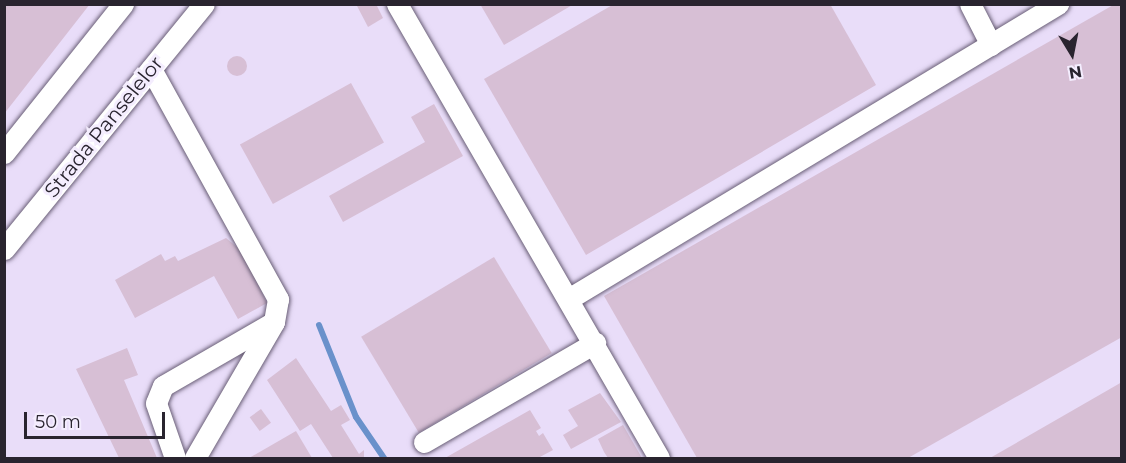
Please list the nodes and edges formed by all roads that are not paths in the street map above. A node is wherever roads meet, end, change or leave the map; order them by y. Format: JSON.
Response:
{"nodes":[{"id":1,"x":123,"y":4,"type":"edge"},
{"id":2,"x":204,"y":4,"type":"edge"},
{"id":3,"x":398,"y":4,"type":"edge"},
{"id":4,"x":970,"y":4,"type":"edge"},
{"id":5,"x":1058,"y":4,"type":"edge"},
{"id":6,"x":992,"y":45,"type":"junction"},
{"id":7,"x":151,"y":69,"type":"junction"},
{"id":8,"x":4,"y":153,"type":"edge"},
{"id":9,"x":4,"y":249,"type":"edge"},
{"id":10,"x":570,"y":298,"type":"junction"},
{"id":11,"x":274,"y":322,"type":"junction"},
{"id":12,"x":595,"y":343,"type":"junction"},
{"id":13,"x":424,"y":441,"type":"dead end"},
{"id":14,"x":175,"y":459,"type":"edge"},
{"id":15,"x":195,"y":459,"type":"edge"},
{"id":16,"x":660,"y":459,"type":"edge"}],
"edges":[{"from":1,"to":8,"type":"street"},
{"from":2,"to":7,"type":"street","name":"Strada Panselelor"},
{"from":3,"to":10,"type":"street"},
{"from":4,"to":6,"type":"street"},
{"from":5,"to":6,"type":"street"},
{"from":6,"to":10,"type":"street"},
{"from":7,"to":9,"type":"street","name":"Strada Panselelor"},
{"from":7,"to":11,"type":"street"},
{"from":10,"to":12,"type":"street"},
{"from":11,"to":14,"type":"street"},
{"from":11,"to":15,"type":"street"},
{"from":12,"to":13,"type":"street"},
{"from":12,"to":16,"type":"street"}]}
